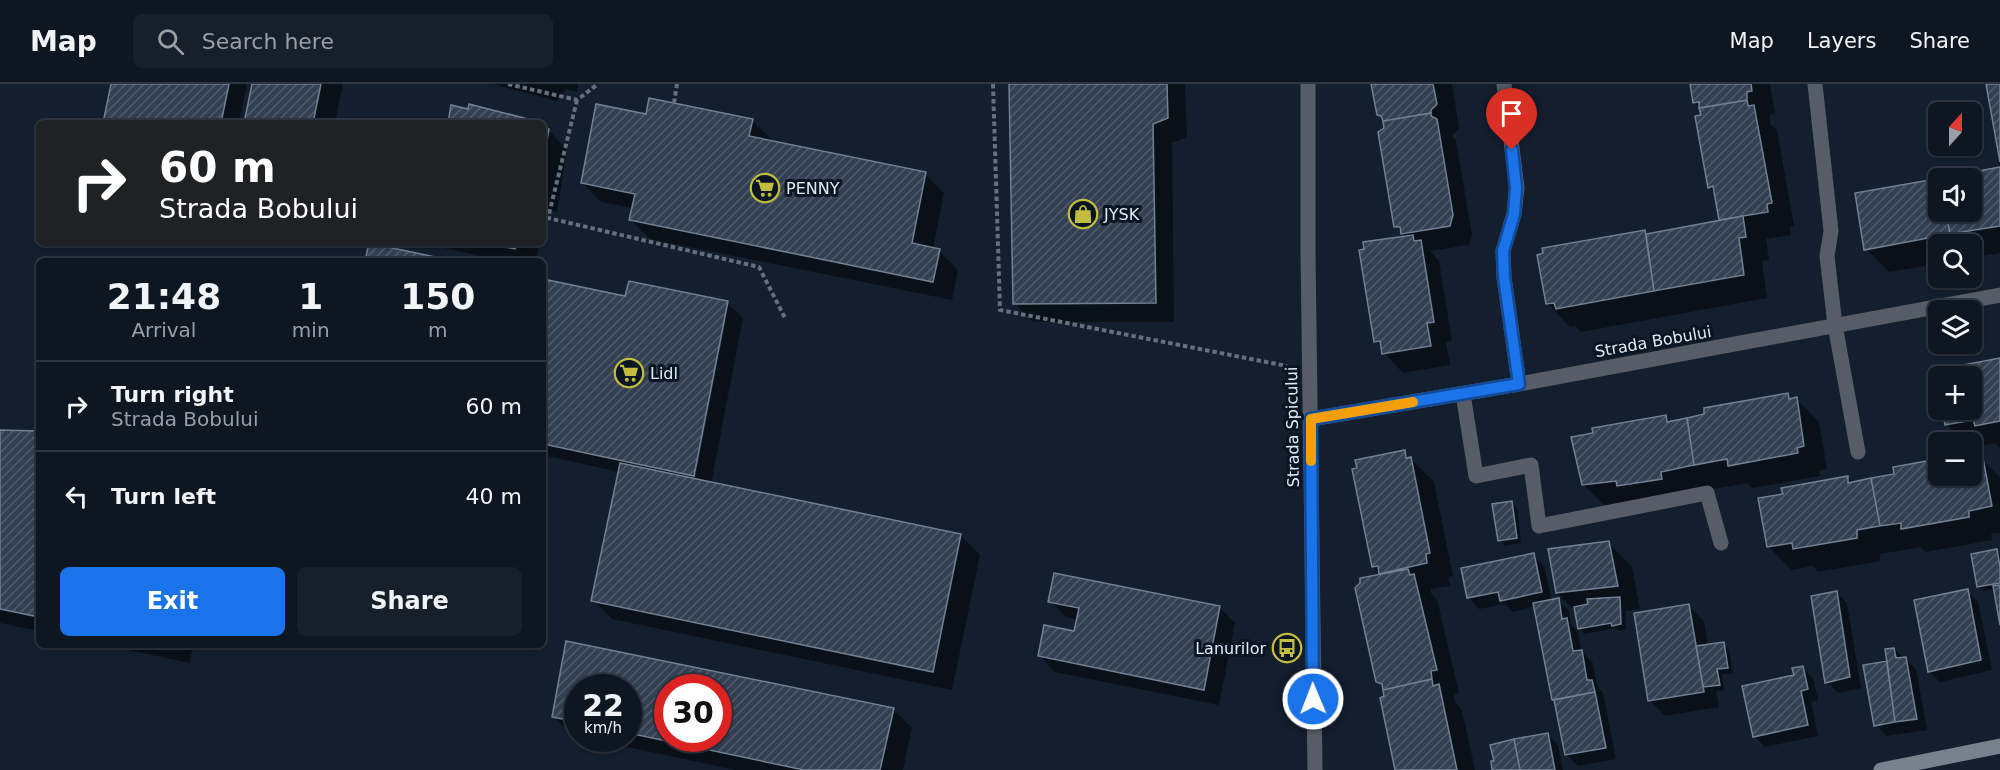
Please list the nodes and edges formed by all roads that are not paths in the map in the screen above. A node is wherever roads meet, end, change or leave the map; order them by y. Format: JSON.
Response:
{"nodes":[{"id":1,"x":1308,"y":84,"type":"edge"},
{"id":2,"x":1504,"y":84,"type":"edge"},
{"id":3,"x":1815,"y":84,"type":"edge"},
{"id":4,"x":2000,"y":295,"type":"edge"},
{"id":5,"x":1835,"y":325,"type":"junction"},
{"id":6,"x":1519,"y":384,"type":"junction"},
{"id":7,"x":1463,"y":394,"type":"junction"},
{"id":8,"x":1311,"y":419,"type":"junction"},
{"id":9,"x":1858,"y":452,"type":"dead end"},
{"id":10,"x":1721,"y":543,"type":"dead end"},
{"id":11,"x":2000,"y":746,"type":"edge"},
{"id":12,"x":1314,"y":770,"type":"edge"},
{"id":13,"x":1881,"y":770,"type":"edge"}],
"edges":[{"from":1,"to":8,"type":"street","name":"Strada Spicului"},
{"from":2,"to":6,"type":"street"},
{"from":3,"to":5,"type":"street"},
{"from":4,"to":5,"type":"street","name":"Strada Bobului"},
{"from":5,"to":6,"type":"street","name":"Strada Bobului"},
{"from":5,"to":9,"type":"street"},
{"from":6,"to":7,"type":"street","name":"Strada Bobului"},
{"from":7,"to":8,"type":"street","name":"Strada Bobului"},
{"from":7,"to":10,"type":"street"},
{"from":8,"to":12,"type":"street","name":"Strada Spicului"},
{"from":11,"to":13,"type":"street"}]}
